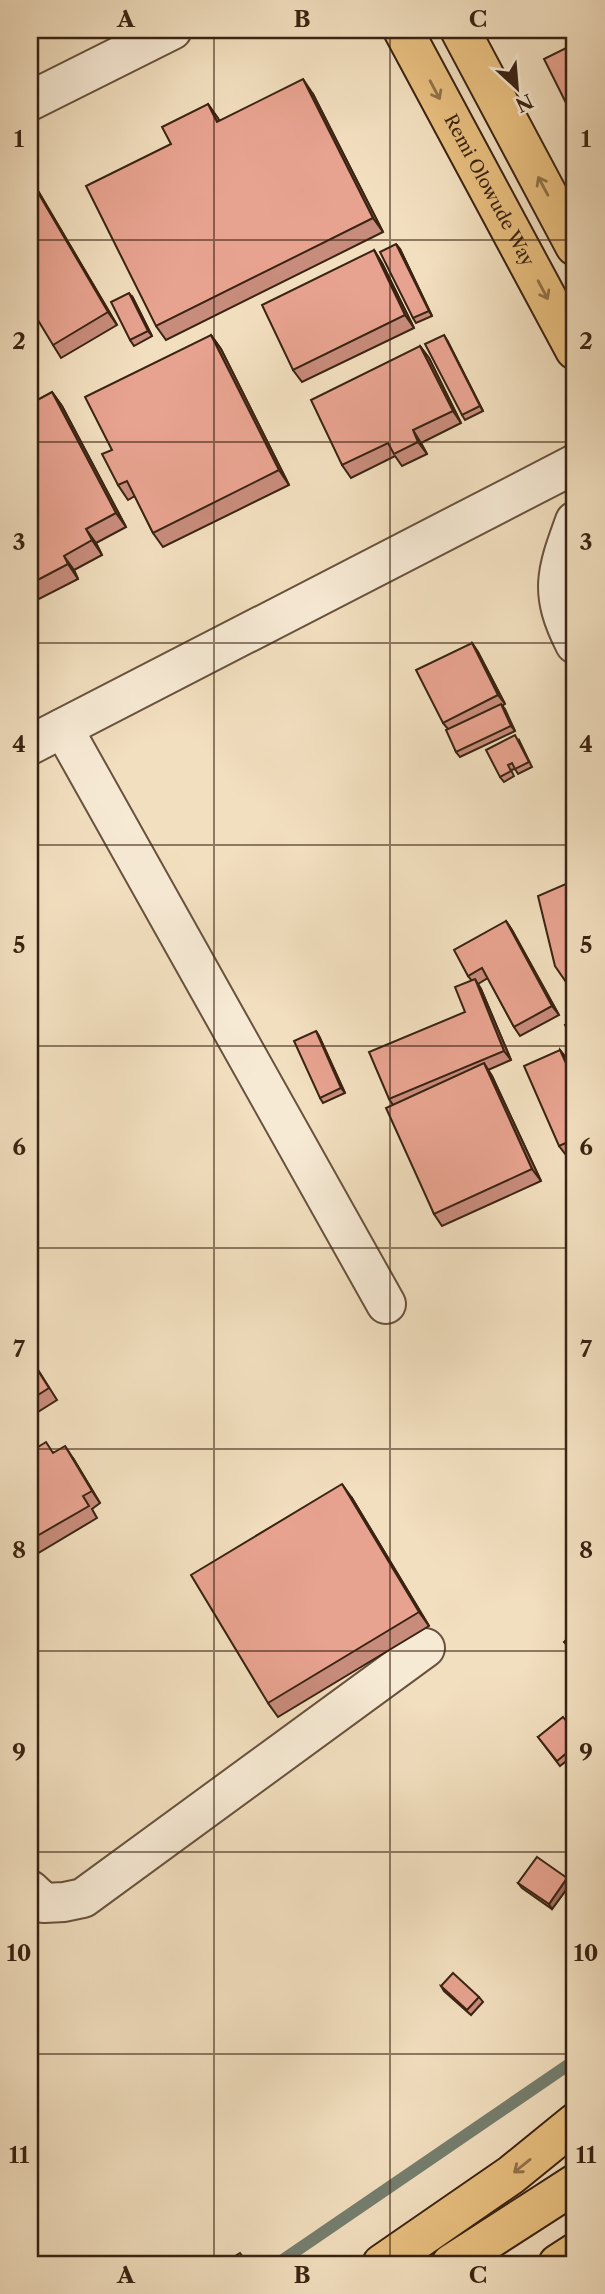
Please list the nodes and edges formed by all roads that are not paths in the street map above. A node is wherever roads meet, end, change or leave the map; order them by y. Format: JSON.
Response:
{"nodes":[{"id":1,"x":172,"y":30,"type":"edge"},
{"id":2,"x":403,"y":30,"type":"edge"},
{"id":3,"x":460,"y":30,"type":"edge"},
{"id":4,"x":30,"y":101,"type":"edge"},
{"id":5,"x":575,"y":246,"type":"edge"},
{"id":6,"x":575,"y":350,"type":"edge"},
{"id":7,"x":575,"y":464,"type":"edge"},
{"id":8,"x":575,"y":521,"type":"edge"},
{"id":9,"x":575,"y":644,"type":"edge"},
{"id":10,"x":63,"y":728,"type":"junction"},
{"id":11,"x":30,"y":745,"type":"edge"},
{"id":12,"x":386,"y":1304,"type":"dead end"},
{"id":13,"x":425,"y":1648,"type":"dead end"},
{"id":14,"x":30,"y":1890,"type":"edge"},
{"id":15,"x":575,"y":2123,"type":"edge"},
{"id":16,"x":575,"y":2184,"type":"edge"},
{"id":17,"x":575,"y":2253,"type":"edge"},
{"id":18,"x":383,"y":2264,"type":"edge"},
{"id":19,"x":451,"y":2264,"type":"edge"},
{"id":20,"x":558,"y":2264,"type":"edge"}],
"edges":[{"from":1,"to":4,"type":"street"},
{"from":2,"to":6,"type":"main road","name":"Remi Olowude Way","one_way":true},
{"from":5,"to":3,"type":"main road","one_way":true},
{"from":7,"to":10,"type":"street"},
{"from":8,"to":9,"type":"street"},
{"from":10,"to":11,"type":"street"},
{"from":10,"to":12,"type":"street"},
{"from":13,"to":14,"type":"street"},
{"from":15,"to":18,"type":"main road","one_way":true},
{"from":16,"to":19,"type":"main road"},
{"from":17,"to":20,"type":"main road"}]}
